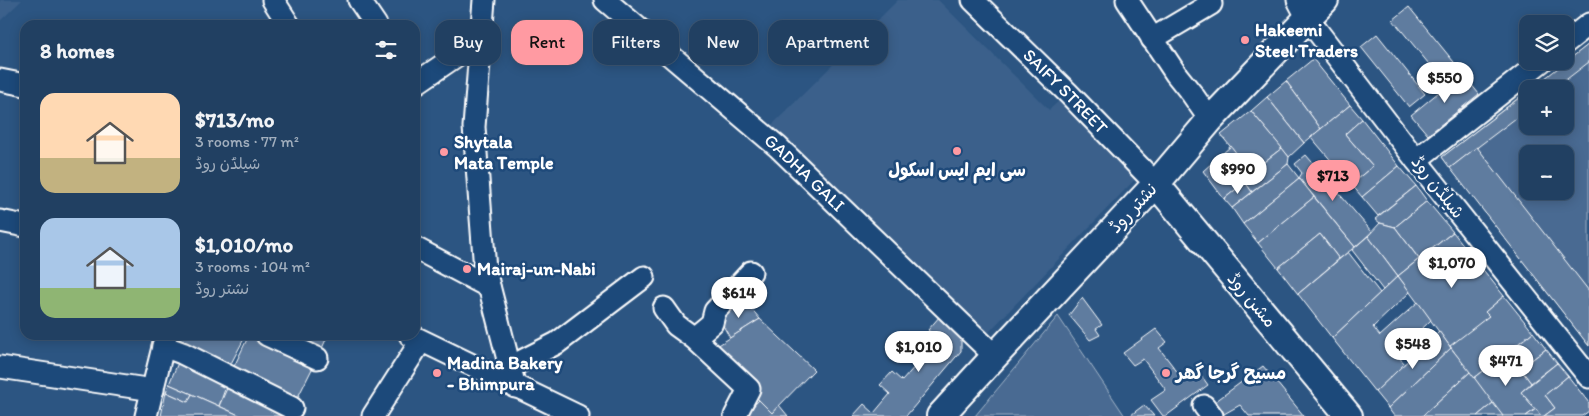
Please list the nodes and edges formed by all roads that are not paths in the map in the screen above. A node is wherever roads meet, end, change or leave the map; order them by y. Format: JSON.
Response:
{"nodes":[{"id":1,"x":273,"y":0,"type":"edge"},
{"id":2,"x":359,"y":0,"type":"edge"},
{"id":3,"x":605,"y":0,"type":"edge"},
{"id":4,"x":973,"y":0,"type":"edge"},
{"id":5,"x":1127,"y":0,"type":"edge"},
{"id":6,"x":1208,"y":0,"type":"edge"},
{"id":7,"x":1325,"y":0,"type":"edge"},
{"id":8,"x":488,"y":1,"type":"edge"},
{"id":9,"x":1303,"y":9,"type":"edge"},
{"id":10,"x":286,"y":20,"type":"edge"},
{"id":11,"x":373,"y":20,"type":"edge"},
{"id":12,"x":484,"y":20,"type":"edge"},
{"id":13,"x":1589,"y":24,"type":"edge"},
{"id":14,"x":1574,"y":36,"type":"edge"},
{"id":15,"x":1152,"y":39,"type":"junction"},
{"id":16,"x":442,"y":65,"type":"edge"},
{"id":17,"x":479,"y":65,"type":"edge"},
{"id":18,"x":1531,"y":70,"type":"edge"},
{"id":19,"x":0,"y":80,"type":"edge"},
{"id":20,"x":420,"y":80,"type":"edge"},
{"id":21,"x":20,"y":84,"type":"edge"},
{"id":22,"x":1210,"y":120,"type":"junction"},
{"id":23,"x":1416,"y":160,"type":"junction"},
{"id":24,"x":1156,"y":184,"type":"junction"},
{"id":25,"x":0,"y":221,"type":"edge"},
{"id":26,"x":20,"y":225,"type":"edge"},
{"id":27,"x":420,"y":251,"type":"edge"},
{"id":28,"x":751,"y":272,"type":"dead end"},
{"id":29,"x":644,"y":277,"type":"dead end"},
{"id":30,"x":489,"y":287,"type":"junction"},
{"id":31,"x":664,"y":308,"type":"dead end"},
{"id":32,"x":694,"y":338,"type":"junction"},
{"id":33,"x":164,"y":340,"type":"edge"},
{"id":34,"x":277,"y":340,"type":"edge"},
{"id":35,"x":415,"y":340,"type":"edge"},
{"id":36,"x":420,"y":340,"type":"edge"},
{"id":37,"x":995,"y":356,"type":"junction"},
{"id":38,"x":317,"y":358,"type":"dead end"},
{"id":39,"x":0,"y":367,"type":"edge"},
{"id":40,"x":512,"y":377,"type":"junction"},
{"id":41,"x":1589,"y":377,"type":"edge"},
{"id":42,"x":153,"y":390,"type":"junction"},
{"id":43,"x":292,"y":408,"type":"dead end"},
{"id":44,"x":568,"y":414,"type":"edge"},
{"id":45,"x":146,"y":416,"type":"edge"},
{"id":46,"x":373,"y":416,"type":"edge"},
{"id":47,"x":734,"y":416,"type":"edge"},
{"id":48,"x":940,"y":416,"type":"edge"},
{"id":49,"x":1349,"y":416,"type":"edge"}],
"edges":[{"from":1,"to":10,"type":"street"},
{"from":2,"to":11,"type":"street"},
{"from":3,"to":37,"type":"street","name":"GADHA GALI"},
{"from":4,"to":24,"type":"street","name":"SAIFY STREET"},
{"from":5,"to":15,"type":"street"},
{"from":6,"to":15,"type":"street"},
{"from":7,"to":9,"type":"main road","name":"نشتر روڈ"},
{"from":8,"to":12,"type":"street"},
{"from":9,"to":22,"type":"main road","name":"نشتر روڈ"},
{"from":9,"to":23,"type":"street","name":"شیلڈن روڈ"},
{"from":13,"to":14,"type":"street"},
{"from":15,"to":22,"type":"street"},
{"from":16,"to":20,"type":"street"},
{"from":17,"to":30,"type":"street"},
{"from":18,"to":23,"type":"street"},
{"from":19,"to":21,"type":"street"},
{"from":22,"to":24,"type":"main road","name":"نشتر روڈ"},
{"from":23,"to":41,"type":"street","name":"شیلڈن روڈ"},
{"from":24,"to":37,"type":"main road","name":"نشتر روڈ"},
{"from":24,"to":49,"type":"main road","name":"مشن روڈ"},
{"from":25,"to":26,"type":"street"},
{"from":27,"to":30,"type":"street"},
{"from":28,"to":32,"type":"street"},
{"from":29,"to":40,"type":"street"},
{"from":30,"to":40,"type":"street"},
{"from":31,"to":32,"type":"street"},
{"from":32,"to":47,"type":"street"},
{"from":33,"to":42,"type":"street"},
{"from":33,"to":43,"type":"street"},
{"from":34,"to":38,"type":"street"},
{"from":35,"to":46,"type":"street"},
{"from":36,"to":40,"type":"street"},
{"from":37,"to":48,"type":"main road","name":"نشتر روڈ"},
{"from":39,"to":42,"type":"street"},
{"from":40,"to":44,"type":"street"},
{"from":42,"to":45,"type":"street"}]}
